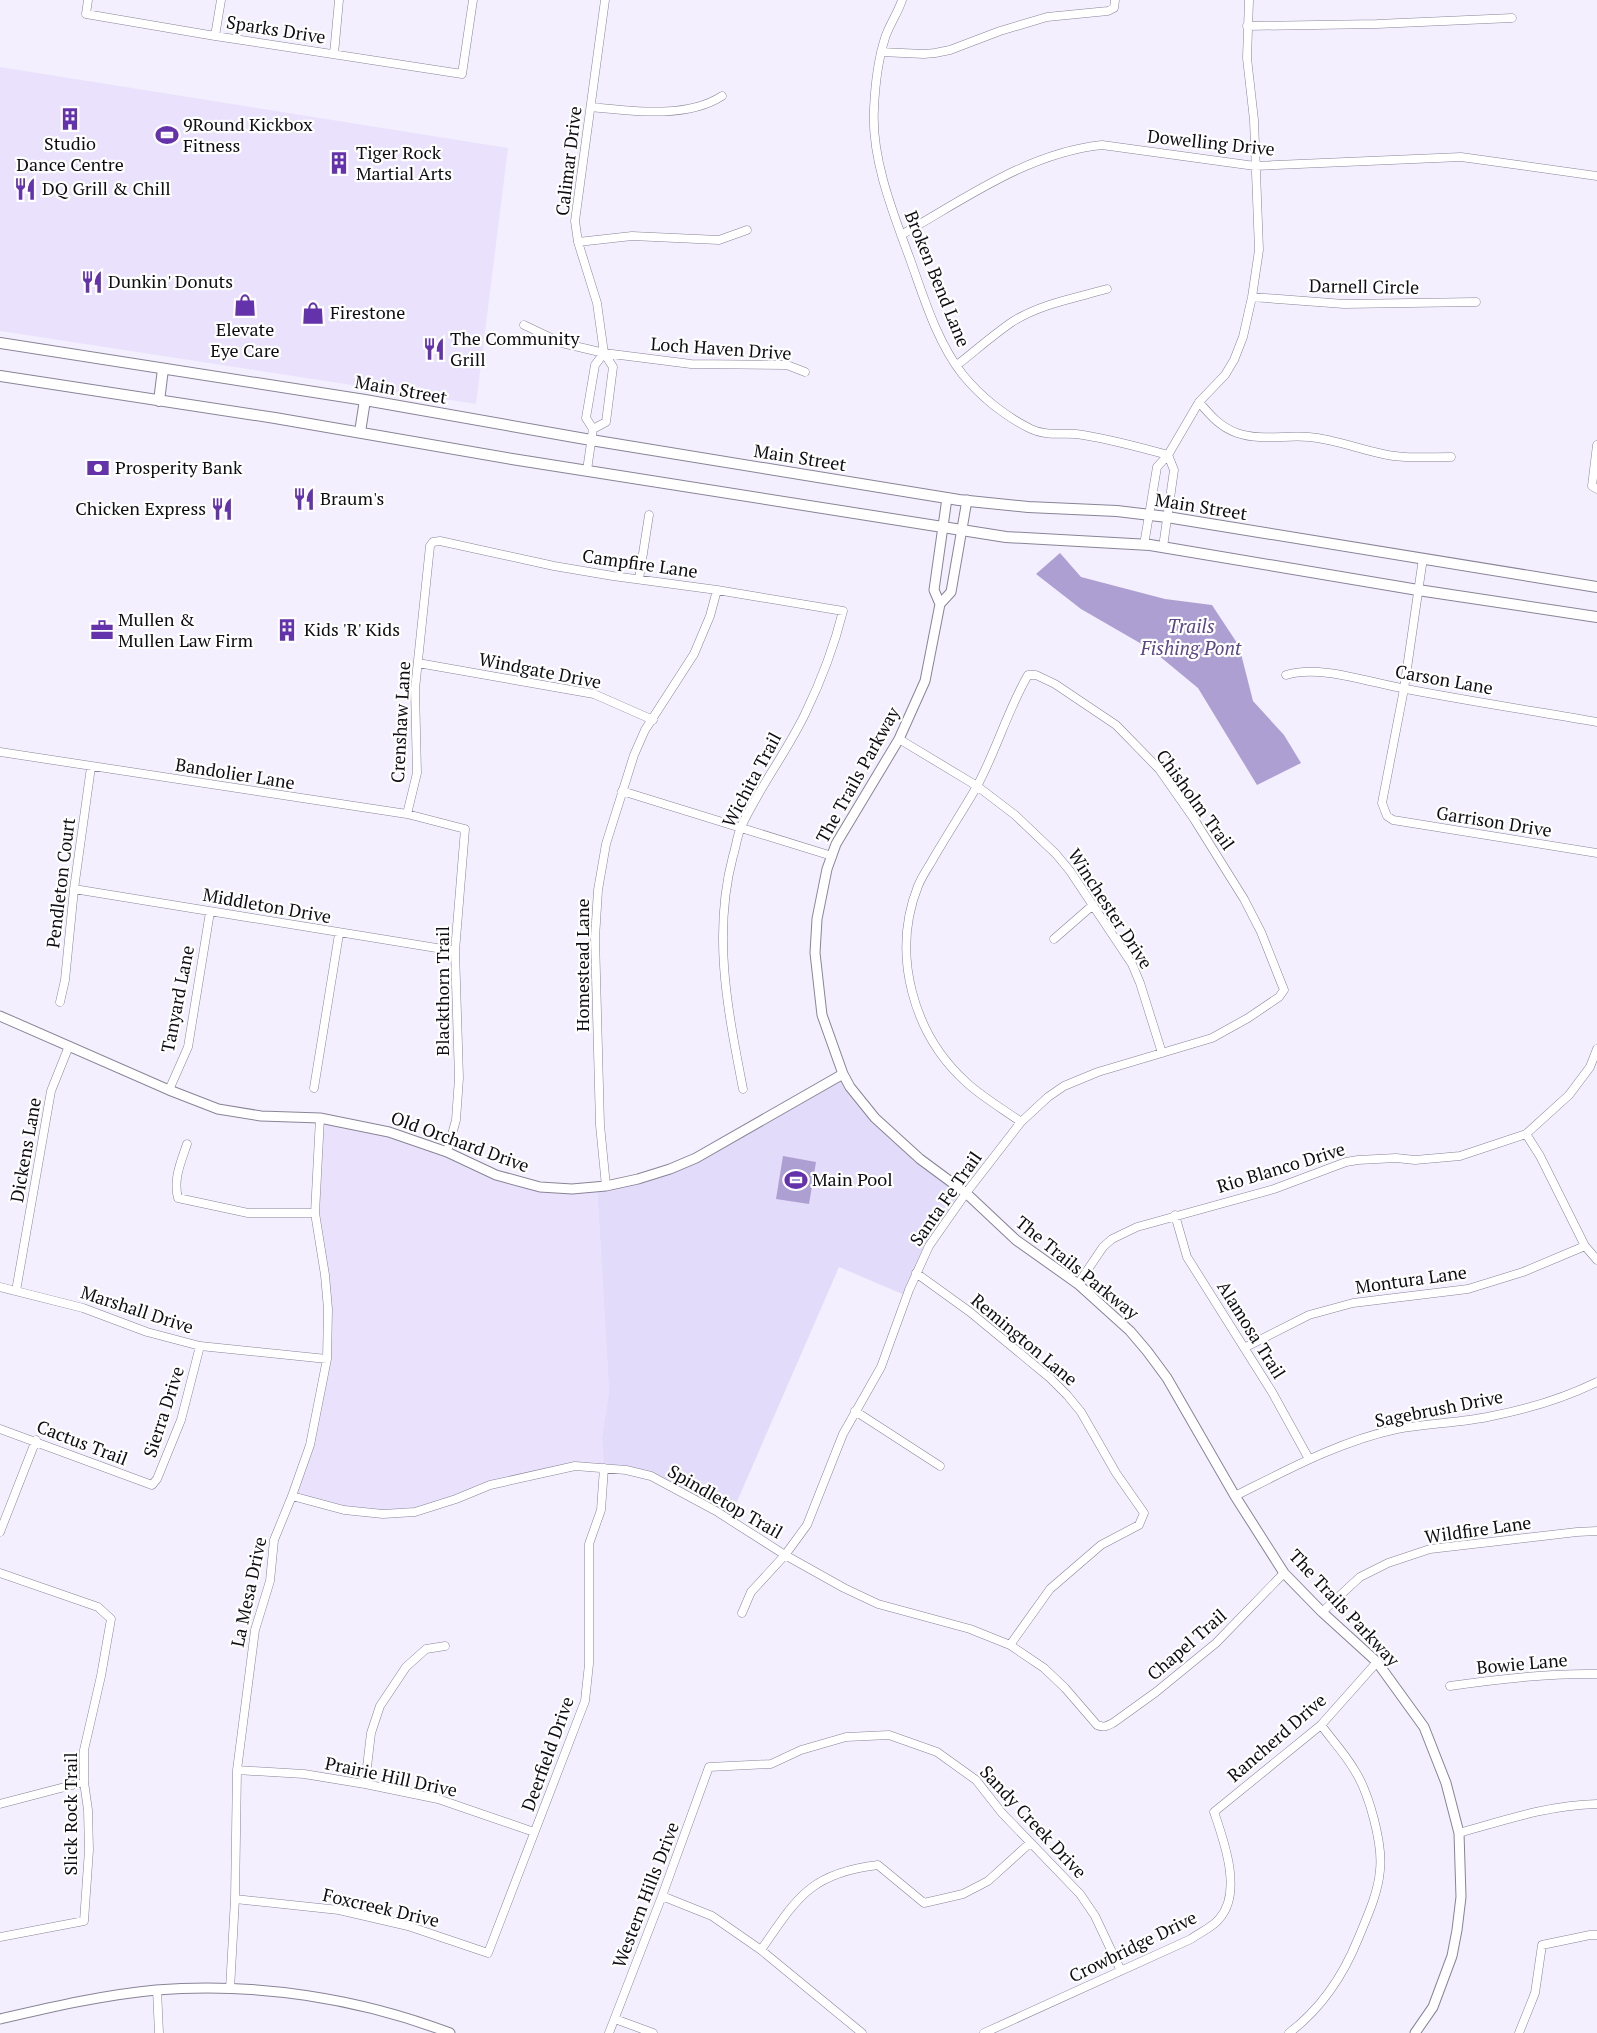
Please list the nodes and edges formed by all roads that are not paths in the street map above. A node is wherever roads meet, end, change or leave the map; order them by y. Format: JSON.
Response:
{"nodes":[{"id":1,"x":88,"y":0,"type":"edge"},
{"id":2,"x":221,"y":0,"type":"edge"},
{"id":3,"x":340,"y":0,"type":"edge"},
{"id":4,"x":473,"y":0,"type":"edge"},
{"id":5,"x":605,"y":0,"type":"edge"},
{"id":6,"x":902,"y":0,"type":"edge"},
{"id":7,"x":1249,"y":0,"type":"edge"},
{"id":8,"x":1114,"y":4,"type":"edge"},
{"id":9,"x":1512,"y":18,"type":"dead end"},
{"id":10,"x":1247,"y":26,"type":"junction"},
{"id":11,"x":215,"y":36,"type":"junction"},
{"id":12,"x":881,"y":52,"type":"junction"},
{"id":13,"x":334,"y":54,"type":"junction"},
{"id":14,"x":722,"y":96,"type":"dead end"},
{"id":15,"x":591,"y":107,"type":"junction"},
{"id":16,"x":1255,"y":166,"type":"junction"},
{"id":17,"x":1597,"y":176,"type":"edge"},
{"id":18,"x":747,"y":230,"type":"dead end"},
{"id":19,"x":901,"y":235,"type":"junction"},
{"id":20,"x":578,"y":242,"type":"junction"},
{"id":21,"x":1107,"y":289,"type":"dead end"},
{"id":22,"x":1252,"y":297,"type":"junction"},
{"id":23,"x":1476,"y":302,"type":"dead end"},
{"id":24,"x":524,"y":325,"type":"dead end"},
{"id":25,"x":0,"y":343,"type":"edge"},
{"id":26,"x":604,"y":353,"type":"junction"},
{"id":27,"x":956,"y":364,"type":"junction"},
{"id":28,"x":163,"y":369,"type":"junction"},
{"id":29,"x":805,"y":372,"type":"dead end"},
{"id":30,"x":0,"y":376,"type":"edge"},
{"id":31,"x":365,"y":400,"type":"junction"},
{"id":32,"x":159,"y":402,"type":"junction"},
{"id":33,"x":1199,"y":402,"type":"junction"},
{"id":34,"x":593,"y":429,"type":"junction"},
{"id":35,"x":360,"y":432,"type":"junction"},
{"id":36,"x":591,"y":440,"type":"junction"},
{"id":37,"x":1597,"y":445,"type":"edge"},
{"id":38,"x":1168,"y":455,"type":"junction"},
{"id":39,"x":1451,"y":456,"type":"dead end"},
{"id":40,"x":587,"y":470,"type":"junction"},
{"id":41,"x":1594,"y":487,"type":"edge"},
{"id":42,"x":946,"y":498,"type":"junction"},
{"id":43,"x":966,"y":500,"type":"junction"},
{"id":44,"x":649,"y":515,"type":"dead end"},
{"id":45,"x":1148,"y":515,"type":"junction"},
{"id":46,"x":1167,"y":517,"type":"junction"},
{"id":47,"x":943,"y":527,"type":"junction"},
{"id":48,"x":962,"y":530,"type":"junction"},
{"id":49,"x":432,"y":542,"type":"joint"},
{"id":50,"x":1144,"y":545,"type":"junction"},
{"id":51,"x":1163,"y":547,"type":"junction"},
{"id":52,"x":1422,"y":558,"type":"junction"},
{"id":53,"x":639,"y":579,"type":"junction"},
{"id":54,"x":1597,"y":587,"type":"edge"},
{"id":55,"x":717,"y":590,"type":"junction"},
{"id":56,"x":1418,"y":590,"type":"junction"},
{"id":57,"x":940,"y":604,"type":"junction"},
{"id":58,"x":844,"y":611,"type":"joint"},
{"id":59,"x":1597,"y":617,"type":"edge"},
{"id":60,"x":418,"y":663,"type":"junction"},
{"id":61,"x":1286,"y":675,"type":"dead end"},
{"id":62,"x":1404,"y":689,"type":"junction"},
{"id":63,"x":653,"y":720,"type":"junction"},
{"id":64,"x":1597,"y":722,"type":"edge"},
{"id":65,"x":899,"y":739,"type":"junction"},
{"id":66,"x":0,"y":752,"type":"edge"},
{"id":67,"x":91,"y":767,"type":"junction"},
{"id":68,"x":977,"y":786,"type":"junction"},
{"id":69,"x":622,"y":790,"type":"junction"},
{"id":70,"x":407,"y":814,"type":"junction"},
{"id":71,"x":465,"y":829,"type":"joint"},
{"id":72,"x":740,"y":829,"type":"junction"},
{"id":73,"x":1597,"y":854,"type":"edge"},
{"id":74,"x":832,"y":856,"type":"junction"},
{"id":75,"x":74,"y":889,"type":"junction"},
{"id":76,"x":1093,"y":905,"type":"junction"},
{"id":77,"x":210,"y":912,"type":"junction"},
{"id":78,"x":339,"y":934,"type":"junction"},
{"id":79,"x":1054,"y":940,"type":"dead end"},
{"id":80,"x":455,"y":951,"type":"junction"},
{"id":81,"x":1284,"y":990,"type":"joint"},
{"id":82,"x":60,"y":1002,"type":"dead end"},
{"id":83,"x":0,"y":1016,"type":"edge"},
{"id":84,"x":69,"y":1046,"type":"junction"},
{"id":85,"x":1597,"y":1049,"type":"edge"},
{"id":86,"x":1162,"y":1053,"type":"junction"},
{"id":87,"x":843,"y":1074,"type":"junction"},
{"id":88,"x":314,"y":1088,"type":"dead end"},
{"id":89,"x":743,"y":1089,"type":"dead end"},
{"id":90,"x":169,"y":1090,"type":"junction"},
{"id":91,"x":320,"y":1118,"type":"junction"},
{"id":92,"x":1021,"y":1122,"type":"junction"},
{"id":93,"x":1526,"y":1134,"type":"junction"},
{"id":94,"x":187,"y":1144,"type":"dead end"},
{"id":95,"x":446,"y":1152,"type":"junction"},
{"id":96,"x":606,"y":1186,"type":"junction"},
{"id":97,"x":966,"y":1193,"type":"junction"},
{"id":98,"x":315,"y":1213,"type":"junction"},
{"id":99,"x":1175,"y":1215,"type":"junction"},
{"id":100,"x":1585,"y":1246,"type":"junction"},
{"id":101,"x":1597,"y":1260,"type":"edge"},
{"id":102,"x":916,"y":1273,"type":"junction"},
{"id":103,"x":1078,"y":1284,"type":"junction"},
{"id":104,"x":0,"y":1288,"type":"edge"},
{"id":105,"x":16,"y":1291,"type":"junction"},
{"id":106,"x":200,"y":1346,"type":"junction"},
{"id":107,"x":1244,"y":1348,"type":"junction"},
{"id":108,"x":327,"y":1358,"type":"junction"},
{"id":109,"x":1597,"y":1382,"type":"edge"},
{"id":110,"x":855,"y":1412,"type":"junction"},
{"id":111,"x":0,"y":1428,"type":"edge"},
{"id":112,"x":36,"y":1440,"type":"junction"},
{"id":113,"x":1309,"y":1459,"type":"junction"},
{"id":114,"x":940,"y":1466,"type":"dead end"},
{"id":115,"x":604,"y":1468,"type":"junction"},
{"id":116,"x":152,"y":1485,"type":"joint"},
{"id":117,"x":292,"y":1496,"type":"junction"},
{"id":118,"x":1235,"y":1496,"type":"junction"},
{"id":119,"x":1597,"y":1531,"type":"edge"},
{"id":120,"x":0,"y":1532,"type":"edge"},
{"id":121,"x":785,"y":1555,"type":"junction"},
{"id":122,"x":0,"y":1573,"type":"edge"},
{"id":123,"x":1284,"y":1573,"type":"junction"},
{"id":124,"x":1322,"y":1612,"type":"junction"},
{"id":125,"x":742,"y":1613,"type":"dead end"},
{"id":126,"x":1010,"y":1645,"type":"junction"},
{"id":127,"x":445,"y":1646,"type":"dead end"},
{"id":128,"x":1377,"y":1662,"type":"junction"},
{"id":129,"x":1597,"y":1674,"type":"edge"},
{"id":130,"x":1450,"y":1686,"type":"dead end"},
{"id":131,"x":1321,"y":1725,"type":"junction"},
{"id":132,"x":1101,"y":1727,"type":"joint"},
{"id":133,"x":709,"y":1767,"type":"joint"},
{"id":134,"x":237,"y":1770,"type":"junction"},
{"id":135,"x":84,"y":1782,"type":"junction"},
{"id":136,"x":364,"y":1784,"type":"junction"},
{"id":137,"x":0,"y":1804,"type":"edge"},
{"id":138,"x":1597,"y":1804,"type":"edge"},
{"id":139,"x":1214,"y":1812,"type":"joint"},
{"id":140,"x":534,"y":1832,"type":"junction"},
{"id":141,"x":1459,"y":1833,"type":"junction"},
{"id":142,"x":1030,"y":1843,"type":"junction"},
{"id":143,"x":662,"y":1896,"type":"junction"},
{"id":144,"x":235,"y":1899,"type":"junction"},
{"id":145,"x":1597,"y":1935,"type":"edge"},
{"id":146,"x":0,"y":1937,"type":"edge"},
{"id":147,"x":761,"y":1950,"type":"junction"},
{"id":148,"x":488,"y":1953,"type":"joint"},
{"id":149,"x":1121,"y":1971,"type":"junction"},
{"id":150,"x":230,"y":1989,"type":"junction"},
{"id":151,"x":157,"y":1990,"type":"junction"},
{"id":152,"x":0,"y":2018,"type":"edge"},
{"id":153,"x":615,"y":2018,"type":"junction"},
{"id":154,"x":159,"y":2033,"type":"edge"},
{"id":155,"x":450,"y":2033,"type":"edge"},
{"id":156,"x":609,"y":2033,"type":"edge"},
{"id":157,"x":653,"y":2033,"type":"edge"},
{"id":158,"x":862,"y":2033,"type":"edge"},
{"id":159,"x":984,"y":2033,"type":"edge"},
{"id":160,"x":1289,"y":2033,"type":"edge"},
{"id":161,"x":1416,"y":2033,"type":"edge"},
{"id":162,"x":1519,"y":2033,"type":"edge"}],
"edges":[{"from":1,"to":11,"type":"street","name":"Sparks Drive"},
{"from":2,"to":11,"type":"street"},
{"from":3,"to":13,"type":"street"},
{"from":4,"to":13,"type":"street","name":"Sparks Drive"},
{"from":5,"to":15,"type":"street","name":"Calimar Drive"},
{"from":6,"to":12,"type":"street","name":"Broken Bend Lane"},
{"from":7,"to":10,"type":"street"},
{"from":8,"to":12,"type":"street"},
{"from":9,"to":10,"type":"street"},
{"from":10,"to":16,"type":"street"},
{"from":11,"to":13,"type":"street","name":"Sparks Drive"},
{"from":12,"to":19,"type":"street","name":"Broken Bend Lane"},
{"from":14,"to":15,"type":"street"},
{"from":15,"to":20,"type":"street","name":"Calimar Drive"},
{"from":16,"to":17,"type":"street","name":"Dowelling Drive"},
{"from":16,"to":19,"type":"street","name":"Dowelling Drive"},
{"from":16,"to":22,"type":"street"},
{"from":18,"to":20,"type":"street"},
{"from":19,"to":27,"type":"street","name":"Broken Bend Lane"},
{"from":20,"to":26,"type":"street","name":"Calimar Drive"},
{"from":21,"to":27,"type":"street"},
{"from":22,"to":23,"type":"street","name":"Darnell Circle"},
{"from":22,"to":33,"type":"street"},
{"from":24,"to":26,"type":"street","name":"Loch Haven Drive"},
{"from":25,"to":28,"type":"main road","name":"Main Street"},
{"from":26,"to":29,"type":"street","name":"Loch Haven Drive"},
{"from":26,"to":34,"type":"street","name":"Calimar Drive"},
{"from":26,"to":34,"type":"street","name":"Calimar Drive"},
{"from":27,"to":38,"type":"street","name":"Broken Bend Lane"},
{"from":28,"to":31,"type":"main road","name":"Main Street"},
{"from":28,"to":32,"type":"main road"},
{"from":30,"to":32,"type":"main road"},
{"from":31,"to":35,"type":"main road"},
{"from":31,"to":36,"type":"main road","name":"Main Street"},
{"from":32,"to":35,"type":"main road"},
{"from":33,"to":38,"type":"street"},
{"from":33,"to":39,"type":"street"},
{"from":34,"to":36,"type":"street","name":"Calimar Drive"},
{"from":35,"to":40,"type":"main road"},
{"from":36,"to":40,"type":"street","name":"Calimar Drive"},
{"from":36,"to":42,"type":"main road","name":"Main Street"},
{"from":37,"to":41,"type":"street"},
{"from":38,"to":45,"type":"street"},
{"from":38,"to":46,"type":"street"},
{"from":40,"to":47,"type":"main road"},
{"from":42,"to":43,"type":"main road","name":"Main Street"},
{"from":42,"to":47,"type":"street","name":"The Trails Parkway"},
{"from":43,"to":45,"type":"main road","name":"Main Street"},
{"from":43,"to":48,"type":"street","name":"The Trails Parkway"},
{"from":44,"to":53,"type":"street"},
{"from":45,"to":46,"type":"main road","name":"Main Street"},
{"from":45,"to":50,"type":"street"},
{"from":46,"to":51,"type":"street"},
{"from":46,"to":52,"type":"main road","name":"Main Street"},
{"from":47,"to":48,"type":"main road"},
{"from":47,"to":57,"type":"street","name":"The Trails Parkway"},
{"from":48,"to":50,"type":"main road"},
{"from":48,"to":57,"type":"street","name":"The Trails Parkway"},
{"from":49,"to":53,"type":"street","name":"Campfire Lane"},
{"from":49,"to":60,"type":"street","name":"Crenshaw Lane"},
{"from":50,"to":51,"type":"main road"},
{"from":51,"to":56,"type":"main road"},
{"from":52,"to":54,"type":"main road","name":"Main Street"},
{"from":52,"to":56,"type":"street"},
{"from":53,"to":55,"type":"street","name":"Campfire Lane"},
{"from":55,"to":58,"type":"street","name":"Campfire Lane"},
{"from":55,"to":63,"type":"street","name":"Homestead Lane"},
{"from":56,"to":59,"type":"main road"},
{"from":56,"to":62,"type":"street"},
{"from":57,"to":65,"type":"street","name":"The Trails Parkway"},
{"from":58,"to":72,"type":"street","name":"Wichita Trail"},
{"from":60,"to":63,"type":"street","name":"Windgate Drive"},
{"from":60,"to":70,"type":"street","name":"Crenshaw Lane"},
{"from":61,"to":62,"type":"street","name":"Carson Lane"},
{"from":62,"to":64,"type":"street","name":"Carson Lane"},
{"from":62,"to":73,"type":"street","name":"Garrison Drive"},
{"from":63,"to":69,"type":"street","name":"Homestead Lane"},
{"from":65,"to":68,"type":"street","name":"Winchester Drive"},
{"from":65,"to":74,"type":"street","name":"The Trails Parkway"},
{"from":66,"to":67,"type":"street","name":"Bandolier Lane"},
{"from":67,"to":70,"type":"street","name":"Bandolier Lane"},
{"from":67,"to":75,"type":"street","name":"Pendleton Court"},
{"from":68,"to":76,"type":"street","name":"Winchester Drive"},
{"from":68,"to":81,"type":"street","name":"Chisholm Trail"},
{"from":68,"to":92,"type":"street"},
{"from":69,"to":72,"type":"street"},
{"from":69,"to":96,"type":"street","name":"Homestead Lane"},
{"from":70,"to":71,"type":"street","name":"Bandolier Lane"},
{"from":71,"to":80,"type":"street","name":"Blackthorn Trail"},
{"from":72,"to":74,"type":"street"},
{"from":72,"to":89,"type":"street","name":"Wichita Trail"},
{"from":74,"to":87,"type":"street","name":"The Trails Parkway"},
{"from":75,"to":77,"type":"street","name":"Middleton Drive"},
{"from":75,"to":82,"type":"street","name":"Pendleton Court"},
{"from":76,"to":79,"type":"street"},
{"from":76,"to":86,"type":"street","name":"Winchester Drive"},
{"from":77,"to":78,"type":"street","name":"Middleton Drive"},
{"from":77,"to":90,"type":"street","name":"Tanyard Lane"},
{"from":78,"to":80,"type":"street","name":"Middleton Drive"},
{"from":78,"to":88,"type":"street"},
{"from":80,"to":95,"type":"street","name":"Blackthorn Trail"},
{"from":81,"to":86,"type":"street","name":"Santa Fe Trail"},
{"from":83,"to":84,"type":"street","name":"Old Orchard Drive"},
{"from":84,"to":90,"type":"street","name":"Old Orchard Drive"},
{"from":84,"to":105,"type":"street","name":"Dickens Lane"},
{"from":85,"to":93,"type":"street","name":"Rio Blanco Drive"},
{"from":86,"to":92,"type":"street","name":"Santa Fe Trail"},
{"from":87,"to":96,"type":"street","name":"Old Orchard Drive"},
{"from":87,"to":97,"type":"street","name":"The Trails Parkway"},
{"from":90,"to":91,"type":"street","name":"Old Orchard Drive"},
{"from":91,"to":95,"type":"street","name":"Old Orchard Drive"},
{"from":91,"to":98,"type":"street","name":"La Mesa Drive"},
{"from":92,"to":97,"type":"street","name":"Santa Fe Trail"},
{"from":93,"to":99,"type":"street","name":"Rio Blanco Drive"},
{"from":93,"to":100,"type":"street"},
{"from":94,"to":98,"type":"street"},
{"from":95,"to":96,"type":"street","name":"Old Orchard Drive"},
{"from":97,"to":102,"type":"street","name":"Santa Fe Trail"},
{"from":97,"to":103,"type":"street","name":"The Trails Parkway"},
{"from":98,"to":108,"type":"street","name":"La Mesa Drive"},
{"from":99,"to":103,"type":"street","name":"Rio Blanco Drive"},
{"from":99,"to":107,"type":"street","name":"Alamosa Trail"},
{"from":100,"to":101,"type":"street"},
{"from":100,"to":107,"type":"street","name":"Montura Lane"},
{"from":102,"to":110,"type":"street","name":"Santa Fe Trail"},
{"from":102,"to":126,"type":"street","name":"Remington Lane"},
{"from":103,"to":118,"type":"street","name":"The Trails Parkway"},
{"from":104,"to":105,"type":"street","name":"Marshall Drive"},
{"from":105,"to":106,"type":"street","name":"Marshall Drive"},
{"from":106,"to":108,"type":"street","name":"Marshall Drive"},
{"from":106,"to":116,"type":"street","name":"Sierra Drive"},
{"from":107,"to":113,"type":"street","name":"Alamosa Trail"},
{"from":108,"to":117,"type":"street","name":"La Mesa Drive"},
{"from":109,"to":113,"type":"street","name":"Sagebrush Drive"},
{"from":110,"to":114,"type":"street"},
{"from":110,"to":121,"type":"street","name":"Santa Fe Trail"},
{"from":111,"to":112,"type":"street","name":"Cactus Trail"},
{"from":112,"to":116,"type":"street","name":"Cactus Trail"},
{"from":112,"to":120,"type":"street"},
{"from":113,"to":118,"type":"street","name":"Sagebrush Drive"},
{"from":115,"to":117,"type":"street","name":"Spindletop Trail"},
{"from":115,"to":121,"type":"street","name":"Spindletop Trail"},
{"from":115,"to":140,"type":"street","name":"Deerfield Drive"},
{"from":117,"to":134,"type":"street","name":"La Mesa Drive"},
{"from":118,"to":123,"type":"street","name":"The Trails Parkway"},
{"from":119,"to":124,"type":"street","name":"Wildfire Lane"},
{"from":121,"to":125,"type":"street","name":"Santa Fe Trail"},
{"from":121,"to":126,"type":"street","name":"Spindletop Trail"},
{"from":122,"to":135,"type":"street","name":"Slick Rock Trail"},
{"from":123,"to":124,"type":"street","name":"The Trails Parkway"},
{"from":123,"to":132,"type":"street","name":"Chapel Trail"},
{"from":124,"to":128,"type":"street","name":"The Trails Parkway"},
{"from":126,"to":132,"type":"street","name":"Spindletop Trail"},
{"from":127,"to":136,"type":"street"},
{"from":128,"to":131,"type":"street","name":"Rancherd Drive"},
{"from":128,"to":141,"type":"street","name":"The Trails Parkway"},
{"from":129,"to":130,"type":"street","name":"Bowie Lane"},
{"from":131,"to":139,"type":"street","name":"Rancherd Drive"},
{"from":131,"to":160,"type":"street"},
{"from":133,"to":142,"type":"street","name":"Sandy Creek Drive"},
{"from":133,"to":143,"type":"street","name":"Western Hills Drive"},
{"from":134,"to":136,"type":"street","name":"Prairie Hill Drive"},
{"from":134,"to":144,"type":"street","name":"La Mesa Drive"},
{"from":135,"to":137,"type":"street"},
{"from":135,"to":146,"type":"street","name":"Slick Rock Trail"},
{"from":136,"to":140,"type":"street","name":"Prairie Hill Drive"},
{"from":138,"to":141,"type":"street"},
{"from":139,"to":149,"type":"street","name":"Crowbridge Drive"},
{"from":140,"to":148,"type":"street","name":"Deerfield Drive"},
{"from":141,"to":161,"type":"street","name":"The Trails Parkway"},
{"from":142,"to":147,"type":"street"},
{"from":142,"to":149,"type":"street","name":"Sandy Creek Drive"},
{"from":143,"to":147,"type":"street"},
{"from":143,"to":153,"type":"street","name":"Western Hills Drive"},
{"from":144,"to":148,"type":"street","name":"Foxcreek Drive"},
{"from":144,"to":150,"type":"street","name":"La Mesa Drive"},
{"from":145,"to":162,"type":"street"},
{"from":147,"to":158,"type":"street"},
{"from":149,"to":159,"type":"street","name":"Crowbridge Drive"},
{"from":150,"to":151,"type":"street"},
{"from":150,"to":155,"type":"street"},
{"from":151,"to":152,"type":"street"},
{"from":151,"to":154,"type":"street"},
{"from":153,"to":156,"type":"street","name":"Western Hills Drive"},
{"from":153,"to":157,"type":"street"}]}
